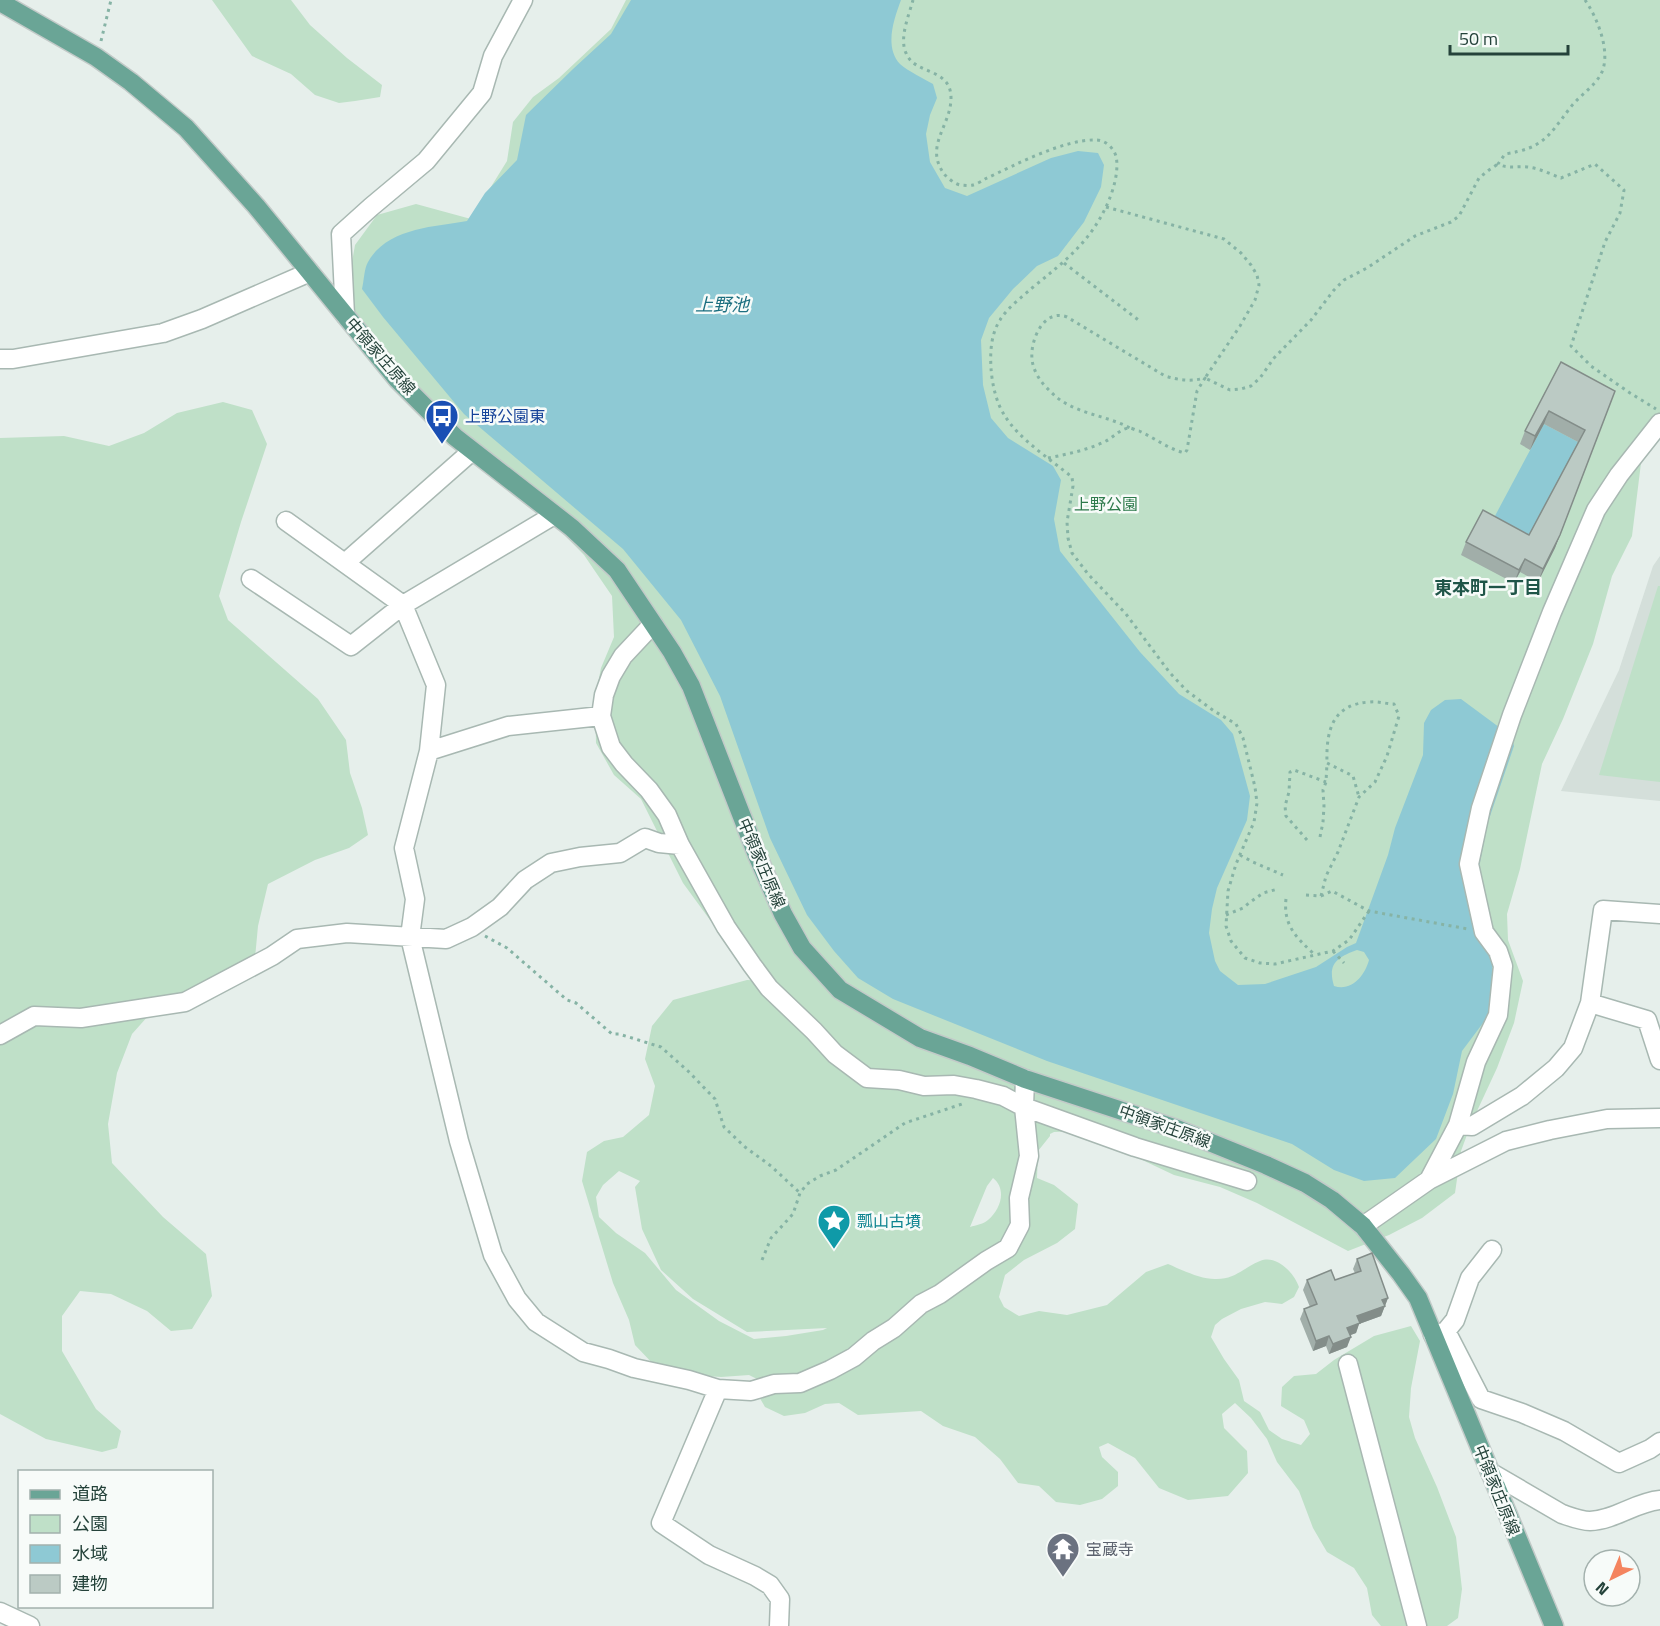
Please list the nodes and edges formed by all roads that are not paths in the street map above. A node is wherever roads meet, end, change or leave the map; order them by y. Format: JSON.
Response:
{"nodes":[{"id":1,"x":523,"y":0,"type":"edge"},
{"id":2,"x":0,"y":2,"type":"edge"},
{"id":3,"x":310,"y":272,"type":"junction"},
{"id":4,"x":345,"y":315,"type":"junction"},
{"id":5,"x":0,"y":359,"type":"edge"},
{"id":6,"x":1660,"y":423,"type":"edge"},
{"id":7,"x":472,"y":451,"type":"junction"},
{"id":8,"x":554,"y":514,"type":"junction"},
{"id":9,"x":286,"y":521,"type":"dead end"},
{"id":10,"x":345,"y":563,"type":"junction"},
{"id":11,"x":250,"y":579,"type":"dead end"},
{"id":12,"x":403,"y":605,"type":"junction"},
{"id":13,"x":653,"y":624,"type":"junction"},
{"id":14,"x":601,"y":716,"type":"junction"},
{"id":15,"x":429,"y":751,"type":"junction"},
{"id":16,"x":680,"y":845,"type":"junction"},
{"id":17,"x":1660,"y":914,"type":"edge"},
{"id":18,"x":410,"y":937,"type":"junction"},
{"id":19,"x":1590,"y":1003,"type":"junction"},
{"id":20,"x":0,"y":1035,"type":"edge"},
{"id":21,"x":1660,"y":1060,"type":"edge"},
{"id":22,"x":1025,"y":1079,"type":"junction"},
{"id":23,"x":1024,"y":1107,"type":"junction"},
{"id":24,"x":1660,"y":1118,"type":"edge"},
{"id":25,"x":1458,"y":1125,"type":"junction"},
{"id":26,"x":1429,"y":1180,"type":"junction"},
{"id":27,"x":1247,"y":1181,"type":"dead end"},
{"id":28,"x":1363,"y":1226,"type":"junction"},
{"id":29,"x":1492,"y":1250,"type":"dead end"},
{"id":30,"x":1440,"y":1333,"type":"junction"},
{"id":31,"x":1348,"y":1364,"type":"dead end"},
{"id":32,"x":718,"y":1389,"type":"junction"},
{"id":33,"x":1660,"y":1442,"type":"edge"},
{"id":34,"x":1490,"y":1472,"type":"junction"},
{"id":35,"x":1660,"y":1500,"type":"edge"},
{"id":36,"x":0,"y":1612,"type":"edge"},
{"id":37,"x":30,"y":1626,"type":"edge"},
{"id":38,"x":779,"y":1626,"type":"edge"},
{"id":39,"x":1417,"y":1626,"type":"edge"},
{"id":40,"x":1554,"y":1626,"type":"edge"}],
"edges":[{"from":1,"to":4,"type":"street"},
{"from":2,"to":3,"type":"main road","name":"中領家庄原線"},
{"from":3,"to":4,"type":"main road","name":"中領家庄原線"},
{"from":3,"to":5,"type":"street"},
{"from":4,"to":7,"type":"main road","name":"中領家庄原線"},
{"from":6,"to":25,"type":"street"},
{"from":7,"to":8,"type":"main road","name":"中領家庄原線"},
{"from":7,"to":10,"type":"street"},
{"from":8,"to":12,"type":"street"},
{"from":8,"to":13,"type":"main road","name":"中領家庄原線"},
{"from":9,"to":10,"type":"street"},
{"from":10,"to":12,"type":"street"},
{"from":11,"to":12,"type":"street"},
{"from":12,"to":15,"type":"street"},
{"from":13,"to":14,"type":"street"},
{"from":13,"to":22,"type":"main road","name":"中領家庄原線"},
{"from":14,"to":15,"type":"street"},
{"from":14,"to":16,"type":"street"},
{"from":15,"to":18,"type":"street"},
{"from":16,"to":18,"type":"street"},
{"from":16,"to":23,"type":"street"},
{"from":17,"to":19,"type":"street"},
{"from":18,"to":20,"type":"street"},
{"from":18,"to":32,"type":"street"},
{"from":19,"to":21,"type":"street"},
{"from":19,"to":25,"type":"street"},
{"from":22,"to":23,"type":"street"},
{"from":22,"to":28,"type":"main road","name":"中領家庄原線"},
{"from":23,"to":27,"type":"street"},
{"from":23,"to":32,"type":"street"},
{"from":24,"to":26,"type":"street"},
{"from":25,"to":26,"type":"street"},
{"from":26,"to":28,"type":"street"},
{"from":28,"to":30,"type":"main road","name":"中領家庄原線"},
{"from":29,"to":30,"type":"street"},
{"from":30,"to":33,"type":"street"},
{"from":30,"to":34,"type":"main road","name":"中領家庄原線"},
{"from":31,"to":39,"type":"street"},
{"from":32,"to":38,"type":"street"},
{"from":34,"to":35,"type":"street"},
{"from":34,"to":40,"type":"main road","name":"中領家庄原線"},
{"from":36,"to":37,"type":"street"}]}
